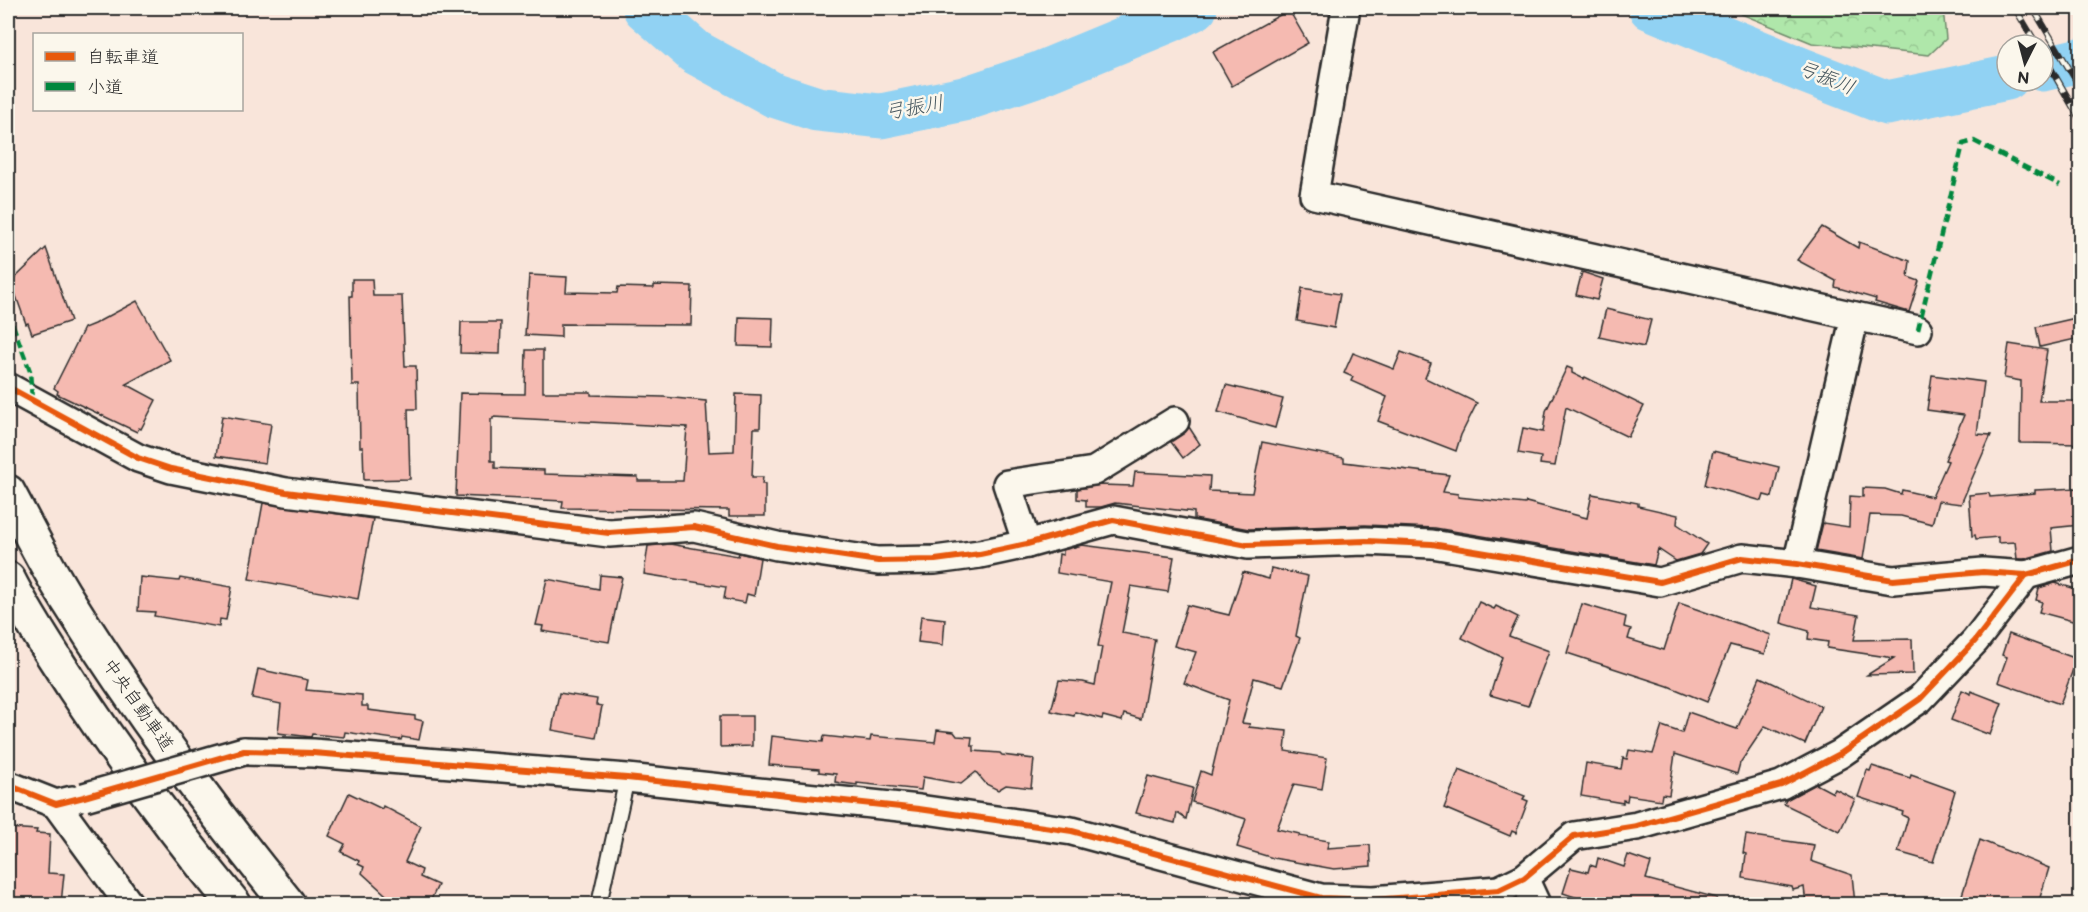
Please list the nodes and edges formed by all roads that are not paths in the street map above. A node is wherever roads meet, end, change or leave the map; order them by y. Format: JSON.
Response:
{"nodes":[{"id":1,"x":1346,"y":8,"type":"edge"},
{"id":2,"x":1855,"y":316,"type":"junction"},
{"id":3,"x":1918,"y":330,"type":"dead end"},
{"id":4,"x":8,"y":387,"type":"edge"},
{"id":5,"x":1175,"y":421,"type":"dead end"},
{"id":6,"x":8,"y":492,"type":"edge"},
{"id":7,"x":1027,"y":544,"type":"junction"},
{"id":8,"x":2080,"y":560,"type":"edge"},
{"id":9,"x":1797,"y":564,"type":"junction"},
{"id":10,"x":2026,"y":575,"type":"junction"},
{"id":11,"x":8,"y":579,"type":"edge"},
{"id":12,"x":627,"y":778,"type":"junction"},
{"id":13,"x":8,"y":785,"type":"edge"},
{"id":14,"x":56,"y":804,"type":"junction"},
{"id":15,"x":1524,"y":878,"type":"junction"},
{"id":16,"x":129,"y":904,"type":"edge"},
{"id":17,"x":234,"y":904,"type":"edge"},
{"id":18,"x":288,"y":904,"type":"edge"},
{"id":19,"x":599,"y":904,"type":"edge"},
{"id":20,"x":1536,"y":904,"type":"edge"}],
"edges":[{"from":1,"to":2,"type":"street"},
{"from":2,"to":3,"type":"street"},
{"from":2,"to":9,"type":"street"},
{"from":4,"to":7,"type":"street"},
{"from":5,"to":7,"type":"street"},
{"from":6,"to":18,"type":"highway","name":"中央自動車道"},
{"from":7,"to":9,"type":"street"},
{"from":8,"to":10,"type":"street"},
{"from":9,"to":10,"type":"street"},
{"from":10,"to":15,"type":"street"},
{"from":11,"to":17,"type":"highway"},
{"from":12,"to":14,"type":"street","bridge":true},
{"from":12,"to":15,"type":"street"},
{"from":12,"to":19,"type":"lane"},
{"from":13,"to":14,"type":"street"},
{"from":14,"to":16,"type":"street"},
{"from":15,"to":20,"type":"street"}]}
